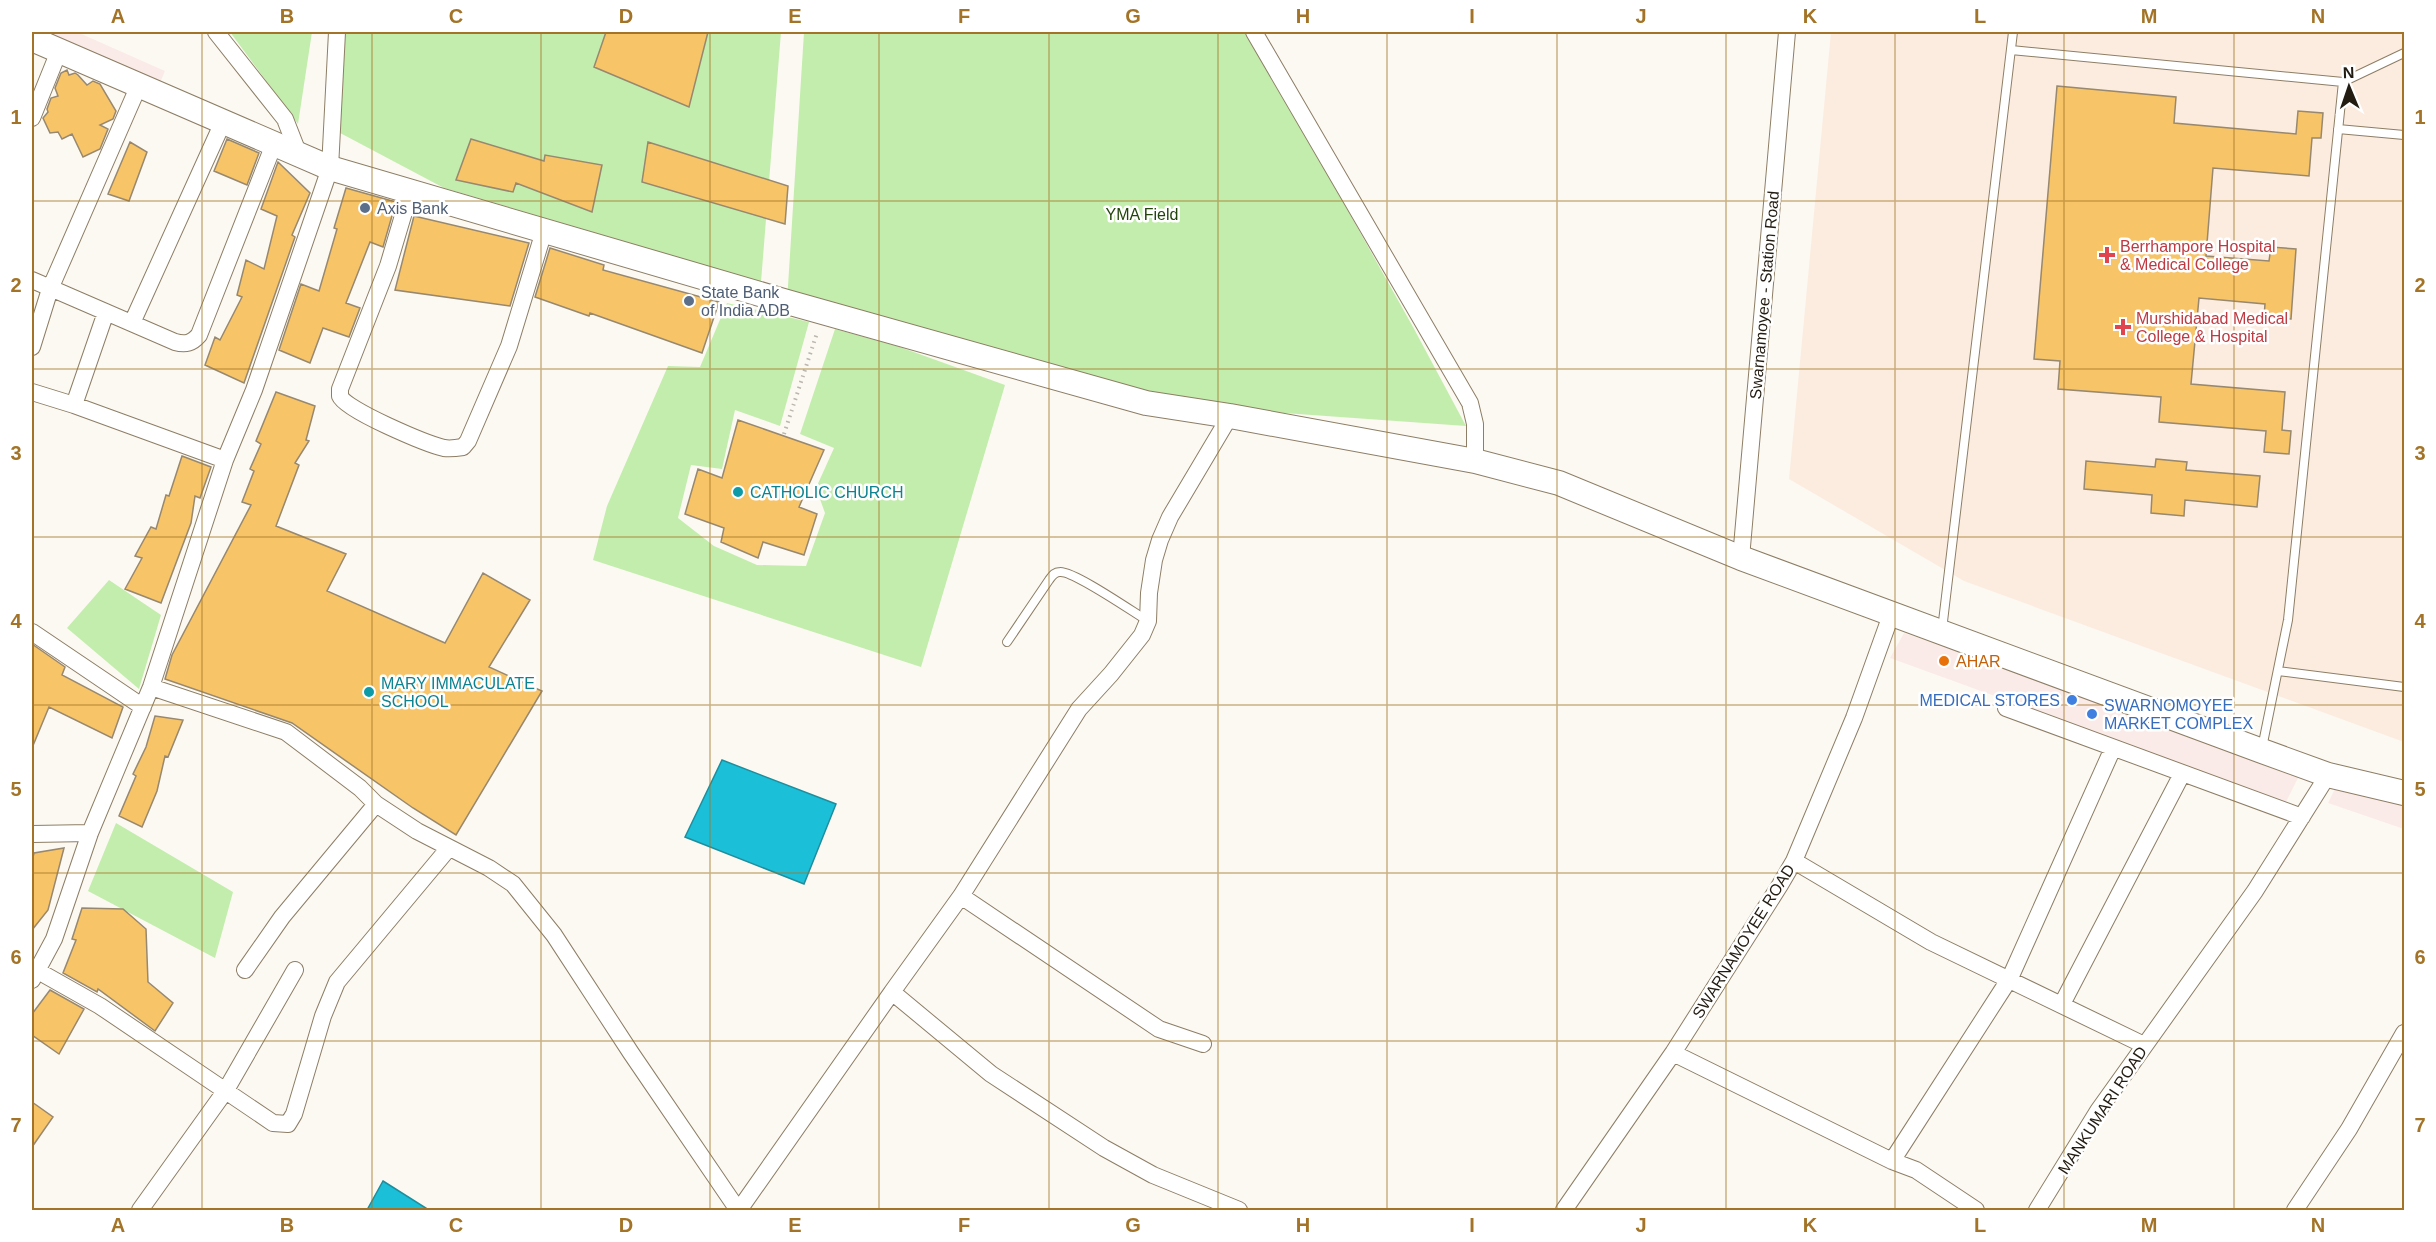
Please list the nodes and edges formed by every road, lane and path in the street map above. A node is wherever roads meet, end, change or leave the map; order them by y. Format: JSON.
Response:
{"nodes":[{"id":1,"x":216,"y":32,"type":"edge"},
{"id":2,"x":337,"y":32,"type":"edge"},
{"id":3,"x":1254,"y":32,"type":"edge"},
{"id":4,"x":1787,"y":32,"type":"edge"},
{"id":5,"x":2013,"y":32,"type":"edge"},
{"id":6,"x":32,"y":39,"type":"edge"},
{"id":7,"x":2011,"y":50,"type":"junction"},
{"id":8,"x":59,"y":51,"type":"junction"},
{"id":9,"x":2404,"y":54,"type":"edge"},
{"id":10,"x":2343,"y":82,"type":"junction"},
{"id":11,"x":139,"y":85,"type":"junction"},
{"id":12,"x":32,"y":118,"type":"edge"},
{"id":13,"x":223,"y":122,"type":"junction"},
{"id":14,"x":2338,"y":129,"type":"junction"},
{"id":15,"x":2404,"y":135,"type":"edge"},
{"id":16,"x":274,"y":144,"type":"junction"},
{"id":17,"x":299,"y":155,"type":"junction"},
{"id":18,"x":330,"y":168,"type":"junction"},
{"id":19,"x":410,"y":192,"type":"junction"},
{"id":20,"x":544,"y":231,"type":"junction"},
{"id":21,"x":32,"y":280,"type":"edge"},
{"id":22,"x":51,"y":289,"type":"junction"},
{"id":23,"x":106,"y":312,"type":"junction"},
{"id":24,"x":824,"y":312,"type":"junction"},
{"id":25,"x":132,"y":323,"type":"junction"},
{"id":26,"x":32,"y":347,"type":"edge"},
{"id":27,"x":32,"y":392,"type":"edge"},
{"id":28,"x":74,"y":405,"type":"junction"},
{"id":29,"x":1230,"y":416,"type":"junction"},
{"id":30,"x":784,"y":435,"type":"dead end"},
{"id":31,"x":225,"y":460,"type":"junction"},
{"id":32,"x":1475,"y":461,"type":"junction"},
{"id":33,"x":1741,"y":558,"type":"junction"},
{"id":34,"x":1891,"y":615,"type":"junction"},
{"id":35,"x":1148,"y":621,"type":"junction"},
{"id":36,"x":32,"y":632,"type":"edge"},
{"id":37,"x":1942,"y":633,"type":"junction"},
{"id":38,"x":1007,"y":642,"type":"dead end"},
{"id":39,"x":2278,"y":671,"type":"junction"},
{"id":40,"x":151,"y":687,"type":"junction"},
{"id":41,"x":2404,"y":687,"type":"edge"},
{"id":42,"x":143,"y":707,"type":"junction"},
{"id":43,"x":2006,"y":708,"type":"dead end"},
{"id":44,"x":2113,"y":748,"type":"junction"},
{"id":45,"x":2262,"y":751,"type":"junction"},
{"id":46,"x":2182,"y":774,"type":"junction"},
{"id":47,"x":2328,"y":775,"type":"junction"},
{"id":48,"x":2404,"y":793,"type":"edge"},
{"id":49,"x":376,"y":804,"type":"junction"},
{"id":50,"x":2301,"y":818,"type":"junction"},
{"id":51,"x":90,"y":833,"type":"junction"},
{"id":52,"x":32,"y":834,"type":"edge"},
{"id":53,"x":448,"y":849,"type":"junction"},
{"id":54,"x":1794,"y":861,"type":"junction"},
{"id":55,"x":961,"y":896,"type":"junction"},
{"id":56,"x":245,"y":970,"type":"dead end"},
{"id":57,"x":295,"y":970,"type":"dead end"},
{"id":58,"x":35,"y":975,"type":"edge"},
{"id":59,"x":2010,"y":978,"type":"junction"},
{"id":60,"x":892,"y":992,"type":"junction"},
{"id":61,"x":2062,"y":1004,"type":"junction"},
{"id":62,"x":2404,"y":1033,"type":"edge"},
{"id":63,"x":1203,"y":1044,"type":"dead end"},
{"id":64,"x":2144,"y":1045,"type":"junction"},
{"id":65,"x":1673,"y":1053,"type":"junction"},
{"id":66,"x":226,"y":1090,"type":"junction"},
{"id":67,"x":1892,"y":1161,"type":"junction"},
{"id":68,"x":1218,"y":1207,"type":"edge"},
{"id":69,"x":140,"y":1210,"type":"edge"},
{"id":70,"x":739,"y":1210,"type":"edge"},
{"id":71,"x":1239,"y":1210,"type":"edge"},
{"id":72,"x":1564,"y":1210,"type":"edge"},
{"id":73,"x":1976,"y":1210,"type":"edge"},
{"id":74,"x":2037,"y":1210,"type":"edge"},
{"id":75,"x":2295,"y":1210,"type":"edge"}],
"edges":[{"from":1,"to":17,"type":"street"},
{"from":2,"to":18,"type":"street"},
{"from":3,"to":32,"type":"street"},
{"from":4,"to":33,"type":"street","name":"Swarnamoyee - Station Road"},
{"from":5,"to":7,"type":"lane"},
{"from":6,"to":8,"type":"street"},
{"from":7,"to":10,"type":"lane"},
{"from":7,"to":37,"type":"lane"},
{"from":8,"to":11,"type":"street"},
{"from":8,"to":12,"type":"street"},
{"from":9,"to":10,"type":"lane"},
{"from":10,"to":14,"type":"lane"},
{"from":11,"to":13,"type":"street"},
{"from":11,"to":22,"type":"street"},
{"from":13,"to":16,"type":"street"},
{"from":13,"to":25,"type":"street"},
{"from":14,"to":15,"type":"lane"},
{"from":14,"to":39,"type":"lane"},
{"from":16,"to":17,"type":"street"},
{"from":16,"to":25,"type":"street"},
{"from":17,"to":18,"type":"street"},
{"from":18,"to":19,"type":"street"},
{"from":18,"to":31,"type":"street"},
{"from":19,"to":20,"type":"street"},
{"from":19,"to":20,"type":"street"},
{"from":20,"to":24,"type":"street"},
{"from":21,"to":22,"type":"street"},
{"from":22,"to":23,"type":"street"},
{"from":22,"to":26,"type":"street"},
{"from":23,"to":25,"type":"street"},
{"from":23,"to":28,"type":"street"},
{"from":24,"to":29,"type":"street"},
{"from":24,"to":30,"type":"path"},
{"from":27,"to":28,"type":"street"},
{"from":28,"to":31,"type":"street"},
{"from":29,"to":32,"type":"street"},
{"from":29,"to":35,"type":"street"},
{"from":31,"to":40,"type":"street"},
{"from":32,"to":33,"type":"street"},
{"from":33,"to":34,"type":"street"},
{"from":34,"to":37,"type":"street"},
{"from":34,"to":54,"type":"street","name":"SWARNAMOYEE ROAD"},
{"from":35,"to":38,"type":"lane"},
{"from":35,"to":55,"type":"street"},
{"from":36,"to":42,"type":"street"},
{"from":37,"to":45,"type":"street"},
{"from":39,"to":41,"type":"lane"},
{"from":39,"to":45,"type":"lane"},
{"from":40,"to":42,"type":"street"},
{"from":40,"to":49,"type":"street"},
{"from":42,"to":51,"type":"street"},
{"from":43,"to":44,"type":"street"},
{"from":44,"to":46,"type":"street"},
{"from":44,"to":59,"type":"street"},
{"from":45,"to":47,"type":"street"},
{"from":46,"to":50,"type":"street"},
{"from":46,"to":61,"type":"street"},
{"from":47,"to":48,"type":"street"},
{"from":47,"to":50,"type":"street","name":"MANKUMARI ROAD"},
{"from":49,"to":53,"type":"street"},
{"from":49,"to":56,"type":"street"},
{"from":50,"to":64,"type":"street","name":"MANKUMARI ROAD"},
{"from":51,"to":52,"type":"street"},
{"from":51,"to":58,"type":"street"},
{"from":53,"to":66,"type":"street"},
{"from":53,"to":70,"type":"street"},
{"from":54,"to":59,"type":"street"},
{"from":54,"to":65,"type":"street","name":"SWARNAMOYEE ROAD"},
{"from":55,"to":60,"type":"street"},
{"from":55,"to":63,"type":"street"},
{"from":57,"to":66,"type":"street"},
{"from":58,"to":66,"type":"street"},
{"from":59,"to":61,"type":"street"},
{"from":59,"to":67,"type":"street"},
{"from":60,"to":68,"type":"street"},
{"from":60,"to":70,"type":"street"},
{"from":61,"to":64,"type":"street"},
{"from":62,"to":75,"type":"street"},
{"from":64,"to":74,"type":"street","name":"MANKUMARI ROAD"},
{"from":65,"to":67,"type":"street"},
{"from":65,"to":72,"type":"street","name":"SWARNAMOYEE ROAD"},
{"from":66,"to":69,"type":"street"},
{"from":67,"to":73,"type":"street"},
{"from":68,"to":71,"type":"street"}]}
